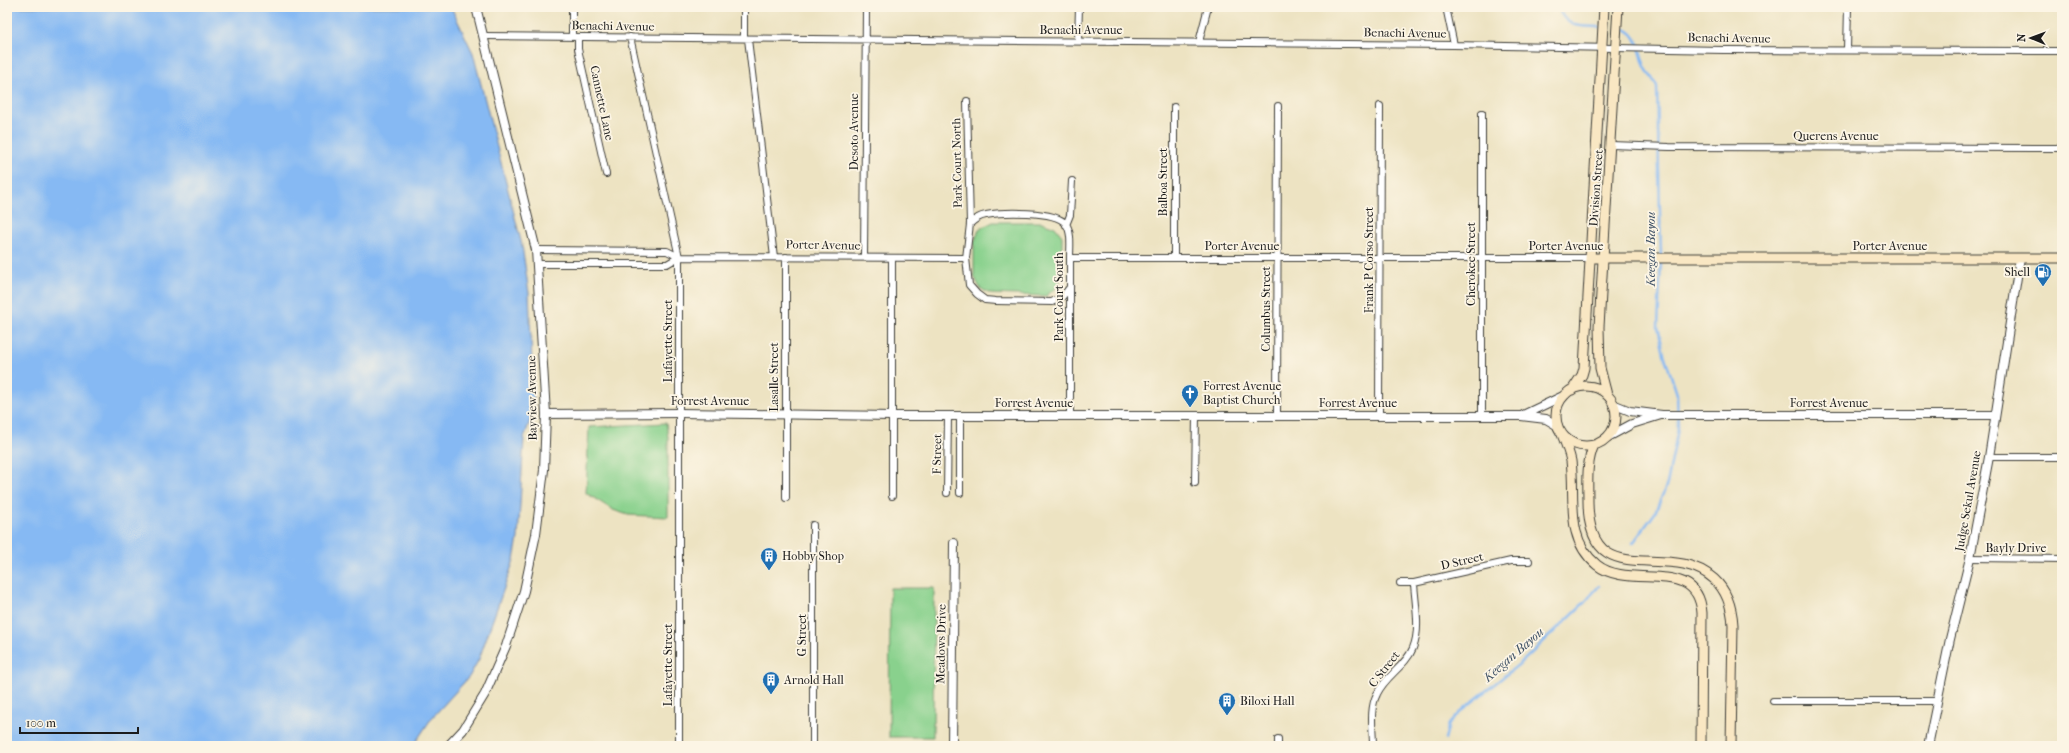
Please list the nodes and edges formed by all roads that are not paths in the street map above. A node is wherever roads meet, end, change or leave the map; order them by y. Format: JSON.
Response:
{"nodes":[{"id":1,"x":476,"y":7,"type":"edge"},
{"id":2,"x":572,"y":7,"type":"edge"},
{"id":3,"x":744,"y":7,"type":"edge"},
{"id":4,"x":866,"y":7,"type":"edge"},
{"id":5,"x":1079,"y":7,"type":"edge"},
{"id":6,"x":1208,"y":7,"type":"edge"},
{"id":7,"x":1446,"y":7,"type":"edge"},
{"id":8,"x":1604,"y":7,"type":"edge"},
{"id":9,"x":1618,"y":7,"type":"edge"},
{"id":10,"x":1848,"y":7,"type":"edge"},
{"id":11,"x":483,"y":36,"type":"junction"},
{"id":12,"x":575,"y":37,"type":"junction"},
{"id":13,"x":630,"y":37,"type":"junction"},
{"id":14,"x":746,"y":39,"type":"junction"},
{"id":15,"x":865,"y":40,"type":"junction"},
{"id":16,"x":1078,"y":41,"type":"junction"},
{"id":17,"x":1199,"y":42,"type":"junction"},
{"id":18,"x":1454,"y":45,"type":"junction"},
{"id":19,"x":1602,"y":48,"type":"junction"},
{"id":20,"x":1616,"y":48,"type":"junction"},
{"id":21,"x":1847,"y":50,"type":"junction"},
{"id":22,"x":2062,"y":51,"type":"edge"},
{"id":23,"x":967,"y":101,"type":"dead end"},
{"id":24,"x":1278,"y":106,"type":"dead end"},
{"id":25,"x":1380,"y":106,"type":"dead end"},
{"id":26,"x":1174,"y":107,"type":"dead end"},
{"id":27,"x":1482,"y":113,"type":"dead end"},
{"id":28,"x":1611,"y":145,"type":"junction"},
{"id":29,"x":2062,"y":148,"type":"edge"},
{"id":30,"x":606,"y":174,"type":"dead end"},
{"id":31,"x":1072,"y":181,"type":"dead end"},
{"id":32,"x":970,"y":224,"type":"junction"},
{"id":33,"x":1066,"y":225,"type":"junction"},
{"id":34,"x":536,"y":250,"type":"junction"},
{"id":35,"x":679,"y":257,"type":"junction"},
{"id":36,"x":774,"y":257,"type":"junction"},
{"id":37,"x":786,"y":257,"type":"junction"},
{"id":38,"x":864,"y":257,"type":"junction"},
{"id":39,"x":1174,"y":257,"type":"junction"},
{"id":40,"x":892,"y":258,"type":"junction"},
{"id":41,"x":966,"y":258,"type":"junction"},
{"id":42,"x":1070,"y":258,"type":"junction"},
{"id":43,"x":1278,"y":258,"type":"junction"},
{"id":44,"x":1380,"y":258,"type":"junction"},
{"id":45,"x":1482,"y":258,"type":"junction"},
{"id":46,"x":1591,"y":258,"type":"junction"},
{"id":47,"x":1604,"y":258,"type":"junction"},
{"id":48,"x":2020,"y":258,"type":"junction"},
{"id":49,"x":2062,"y":258,"type":"edge"},
{"id":50,"x":537,"y":264,"type":"junction"},
{"id":51,"x":1070,"y":286,"type":"junction"},
{"id":52,"x":1569,"y":392,"type":"junction"},
{"id":53,"x":1606,"y":395,"type":"junction"},
{"id":54,"x":1613,"y":404,"type":"junction"},
{"id":55,"x":678,"y":413,"type":"junction"},
{"id":56,"x":546,"y":414,"type":"junction"},
{"id":57,"x":785,"y":414,"type":"junction"},
{"id":58,"x":1662,"y":414,"type":"junction"},
{"id":59,"x":948,"y":415,"type":"junction"},
{"id":60,"x":960,"y":415,"type":"junction"},
{"id":61,"x":1070,"y":415,"type":"junction"},
{"id":62,"x":1196,"y":415,"type":"junction"},
{"id":63,"x":1379,"y":415,"type":"junction"},
{"id":64,"x":1995,"y":415,"type":"junction"},
{"id":65,"x":892,"y":416,"type":"junction"},
{"id":66,"x":1277,"y":416,"type":"junction"},
{"id":67,"x":1482,"y":416,"type":"junction"},
{"id":68,"x":1521,"y":416,"type":"junction"},
{"id":69,"x":1559,"y":429,"type":"junction"},
{"id":70,"x":1606,"y":438,"type":"junction"},
{"id":71,"x":1594,"y":445,"type":"junction"},
{"id":72,"x":1989,"y":457,"type":"junction"},
{"id":73,"x":2062,"y":457,"type":"edge"},
{"id":74,"x":1195,"y":483,"type":"dead end"},
{"id":75,"x":947,"y":493,"type":"dead end"},
{"id":76,"x":960,"y":493,"type":"dead end"},
{"id":77,"x":892,"y":496,"type":"dead end"},
{"id":78,"x":786,"y":498,"type":"dead end"},
{"id":79,"x":813,"y":525,"type":"dead end"},
{"id":80,"x":954,"y":543,"type":"dead end"},
{"id":81,"x":1970,"y":558,"type":"junction"},
{"id":82,"x":2062,"y":559,"type":"edge"},
{"id":83,"x":1529,"y":561,"type":"dead end"},
{"id":84,"x":1400,"y":583,"type":"dead end"},
{"id":85,"x":1414,"y":583,"type":"junction"},
{"id":86,"x":1773,"y":701,"type":"dead end"},
{"id":87,"x":1938,"y":701,"type":"junction"},
{"id":88,"x":448,"y":746,"type":"edge"},
{"id":89,"x":679,"y":746,"type":"edge"},
{"id":90,"x":813,"y":746,"type":"edge"},
{"id":91,"x":952,"y":746,"type":"edge"},
{"id":92,"x":1373,"y":746,"type":"edge"},
{"id":93,"x":1701,"y":746,"type":"edge"},
{"id":94,"x":1731,"y":746,"type":"edge"},
{"id":95,"x":1928,"y":746,"type":"edge"}],
"edges":[{"from":1,"to":11,"type":"street","name":"Bayview Avenue"},
{"from":2,"to":12,"type":"street","name":"Cannette Lane"},
{"from":3,"to":14,"type":"street"},
{"from":4,"to":15,"type":"street","name":"Desoto Avenue"},
{"from":5,"to":16,"type":"street"},
{"from":6,"to":17,"type":"street"},
{"from":7,"to":18,"type":"street"},
{"from":8,"to":19,"type":"main road","name":"Division Street"},
{"from":9,"to":20,"type":"main road","name":"Division Street"},
{"from":10,"to":21,"type":"street"},
{"from":11,"to":12,"type":"street","name":"Benachi Avenue"},
{"from":11,"to":34,"type":"street","name":"Bayview Avenue"},
{"from":12,"to":13,"type":"street","name":"Benachi Avenue"},
{"from":12,"to":30,"type":"street","name":"Cannette Lane"},
{"from":13,"to":14,"type":"street","name":"Benachi Avenue"},
{"from":13,"to":35,"type":"street","name":"Lafayette Street"},
{"from":14,"to":15,"type":"street","name":"Benachi Avenue"},
{"from":14,"to":36,"type":"street"},
{"from":15,"to":16,"type":"street","name":"Benachi Avenue"},
{"from":15,"to":38,"type":"street","name":"Desoto Avenue"},
{"from":16,"to":17,"type":"street","name":"Benachi Avenue"},
{"from":17,"to":18,"type":"street","name":"Benachi Avenue"},
{"from":18,"to":19,"type":"street","name":"Benachi Avenue"},
{"from":19,"to":20,"type":"street","name":"Benachi Avenue"},
{"from":19,"to":46,"type":"main road","name":"Division Street"},
{"from":20,"to":21,"type":"street","name":"Benachi Avenue"},
{"from":20,"to":28,"type":"main road","name":"Division Street"},
{"from":21,"to":22,"type":"street","name":"Benachi Avenue"},
{"from":23,"to":32,"type":"street","name":"Park Court North"},
{"from":24,"to":43,"type":"street","name":"Columbus Street"},
{"from":25,"to":44,"type":"street","name":"Frank P Corso Street"},
{"from":26,"to":39,"type":"street","name":"Balboa Street"},
{"from":27,"to":45,"type":"street","name":"Cherokee Street"},
{"from":28,"to":29,"type":"street","name":"Querens Avenue"},
{"from":28,"to":47,"type":"main road","name":"Division Street"},
{"from":31,"to":33,"type":"street","name":"Park Court South"},
{"from":32,"to":33,"type":"street","name":"Park Court North"},
{"from":32,"to":41,"type":"street","name":"Park Court North"},
{"from":33,"to":42,"type":"street","name":"Park Court South"},
{"from":34,"to":35,"type":"street","name":"Porter Avenue"},
{"from":34,"to":50,"type":"street","name":"Bayview Avenue"},
{"from":35,"to":36,"type":"street","name":"Porter Avenue"},
{"from":35,"to":50,"type":"street","name":"Porter Avenue"},
{"from":35,"to":55,"type":"street","name":"Lafayette Street"},
{"from":36,"to":37,"type":"street","name":"Porter Avenue"},
{"from":37,"to":38,"type":"street","name":"Porter Avenue"},
{"from":37,"to":57,"type":"street","name":"Lasalle Street"},
{"from":38,"to":40,"type":"street","name":"Porter Avenue"},
{"from":39,"to":42,"type":"street","name":"Porter Avenue"},
{"from":39,"to":43,"type":"street","name":"Porter Avenue"},
{"from":40,"to":41,"type":"street","name":"Porter Avenue"},
{"from":40,"to":65,"type":"street"},
{"from":41,"to":51,"type":"street","name":"Park Court North"},
{"from":42,"to":51,"type":"street","name":"Park Court South"},
{"from":43,"to":44,"type":"street","name":"Porter Avenue"},
{"from":43,"to":66,"type":"street","name":"Columbus Street"},
{"from":44,"to":45,"type":"street","name":"Porter Avenue"},
{"from":44,"to":63,"type":"street","name":"Frank P Corso Street"},
{"from":45,"to":46,"type":"street","name":"Porter Avenue"},
{"from":45,"to":67,"type":"street","name":"Cherokee Street"},
{"from":46,"to":47,"type":"main road","name":"Porter Avenue"},
{"from":46,"to":52,"type":"main road","name":"Division Street"},
{"from":47,"to":48,"type":"main road","name":"Porter Avenue"},
{"from":47,"to":53,"type":"main road","name":"Division Street"},
{"from":48,"to":49,"type":"main road","name":"Porter Avenue"},
{"from":48,"to":64,"type":"street","name":"Judge Sekul Avenue"},
{"from":50,"to":56,"type":"street","name":"Bayview Avenue"},
{"from":51,"to":61,"type":"street","name":"Park Court South"},
{"from":52,"to":53,"type":"main road"},
{"from":52,"to":68,"type":"street","name":"Forrest Avenue"},
{"from":52,"to":69,"type":"main road"},
{"from":53,"to":54,"type":"main road"},
{"from":54,"to":58,"type":"street","name":"Forrest Avenue"},
{"from":54,"to":70,"type":"main road"},
{"from":55,"to":56,"type":"street","name":"Forrest Avenue"},
{"from":55,"to":57,"type":"street","name":"Forrest Avenue"},
{"from":55,"to":89,"type":"street","name":"Lafayette Street"},
{"from":56,"to":88,"type":"street","name":"Bayview Avenue"},
{"from":57,"to":65,"type":"street","name":"Forrest Avenue"},
{"from":57,"to":78,"type":"street","name":"Lasalle Street"},
{"from":58,"to":64,"type":"street","name":"Forrest Avenue"},
{"from":58,"to":70,"type":"street","name":"Forrest Avenue"},
{"from":59,"to":60,"type":"street","name":"Forrest Avenue"},
{"from":59,"to":65,"type":"street","name":"Forrest Avenue"},
{"from":59,"to":75,"type":"street","name":"F Street"},
{"from":60,"to":61,"type":"street","name":"Forrest Avenue"},
{"from":60,"to":76,"type":"street","name":"F Street"},
{"from":61,"to":62,"type":"street","name":"Forrest Avenue"},
{"from":62,"to":66,"type":"street","name":"Forrest Avenue"},
{"from":62,"to":74,"type":"street"},
{"from":63,"to":66,"type":"street","name":"Forrest Avenue"},
{"from":63,"to":67,"type":"street","name":"Forrest Avenue"},
{"from":64,"to":72,"type":"street","name":"Judge Sekul Avenue"},
{"from":65,"to":77,"type":"street"},
{"from":67,"to":68,"type":"street","name":"Forrest Avenue"},
{"from":68,"to":69,"type":"street","name":"Forrest Avenue"},
{"from":69,"to":71,"type":"main road"},
{"from":69,"to":93,"type":"main road"},
{"from":70,"to":71,"type":"main road"},
{"from":71,"to":94,"type":"main road"},
{"from":72,"to":73,"type":"street"},
{"from":72,"to":81,"type":"street","name":"Judge Sekul Avenue"},
{"from":79,"to":90,"type":"street","name":"G Street"},
{"from":80,"to":91,"type":"street","name":"Meadows Drive"},
{"from":81,"to":82,"type":"street","name":"Bayly Drive"},
{"from":81,"to":87,"type":"street","name":"Judge Sekul Avenue"},
{"from":83,"to":85,"type":"street","name":"D Street"},
{"from":84,"to":85,"type":"street","name":"D Street"},
{"from":85,"to":92,"type":"street","name":"C Street"},
{"from":86,"to":87,"type":"street"},
{"from":87,"to":95,"type":"street","name":"Judge Sekul Avenue"}]}
